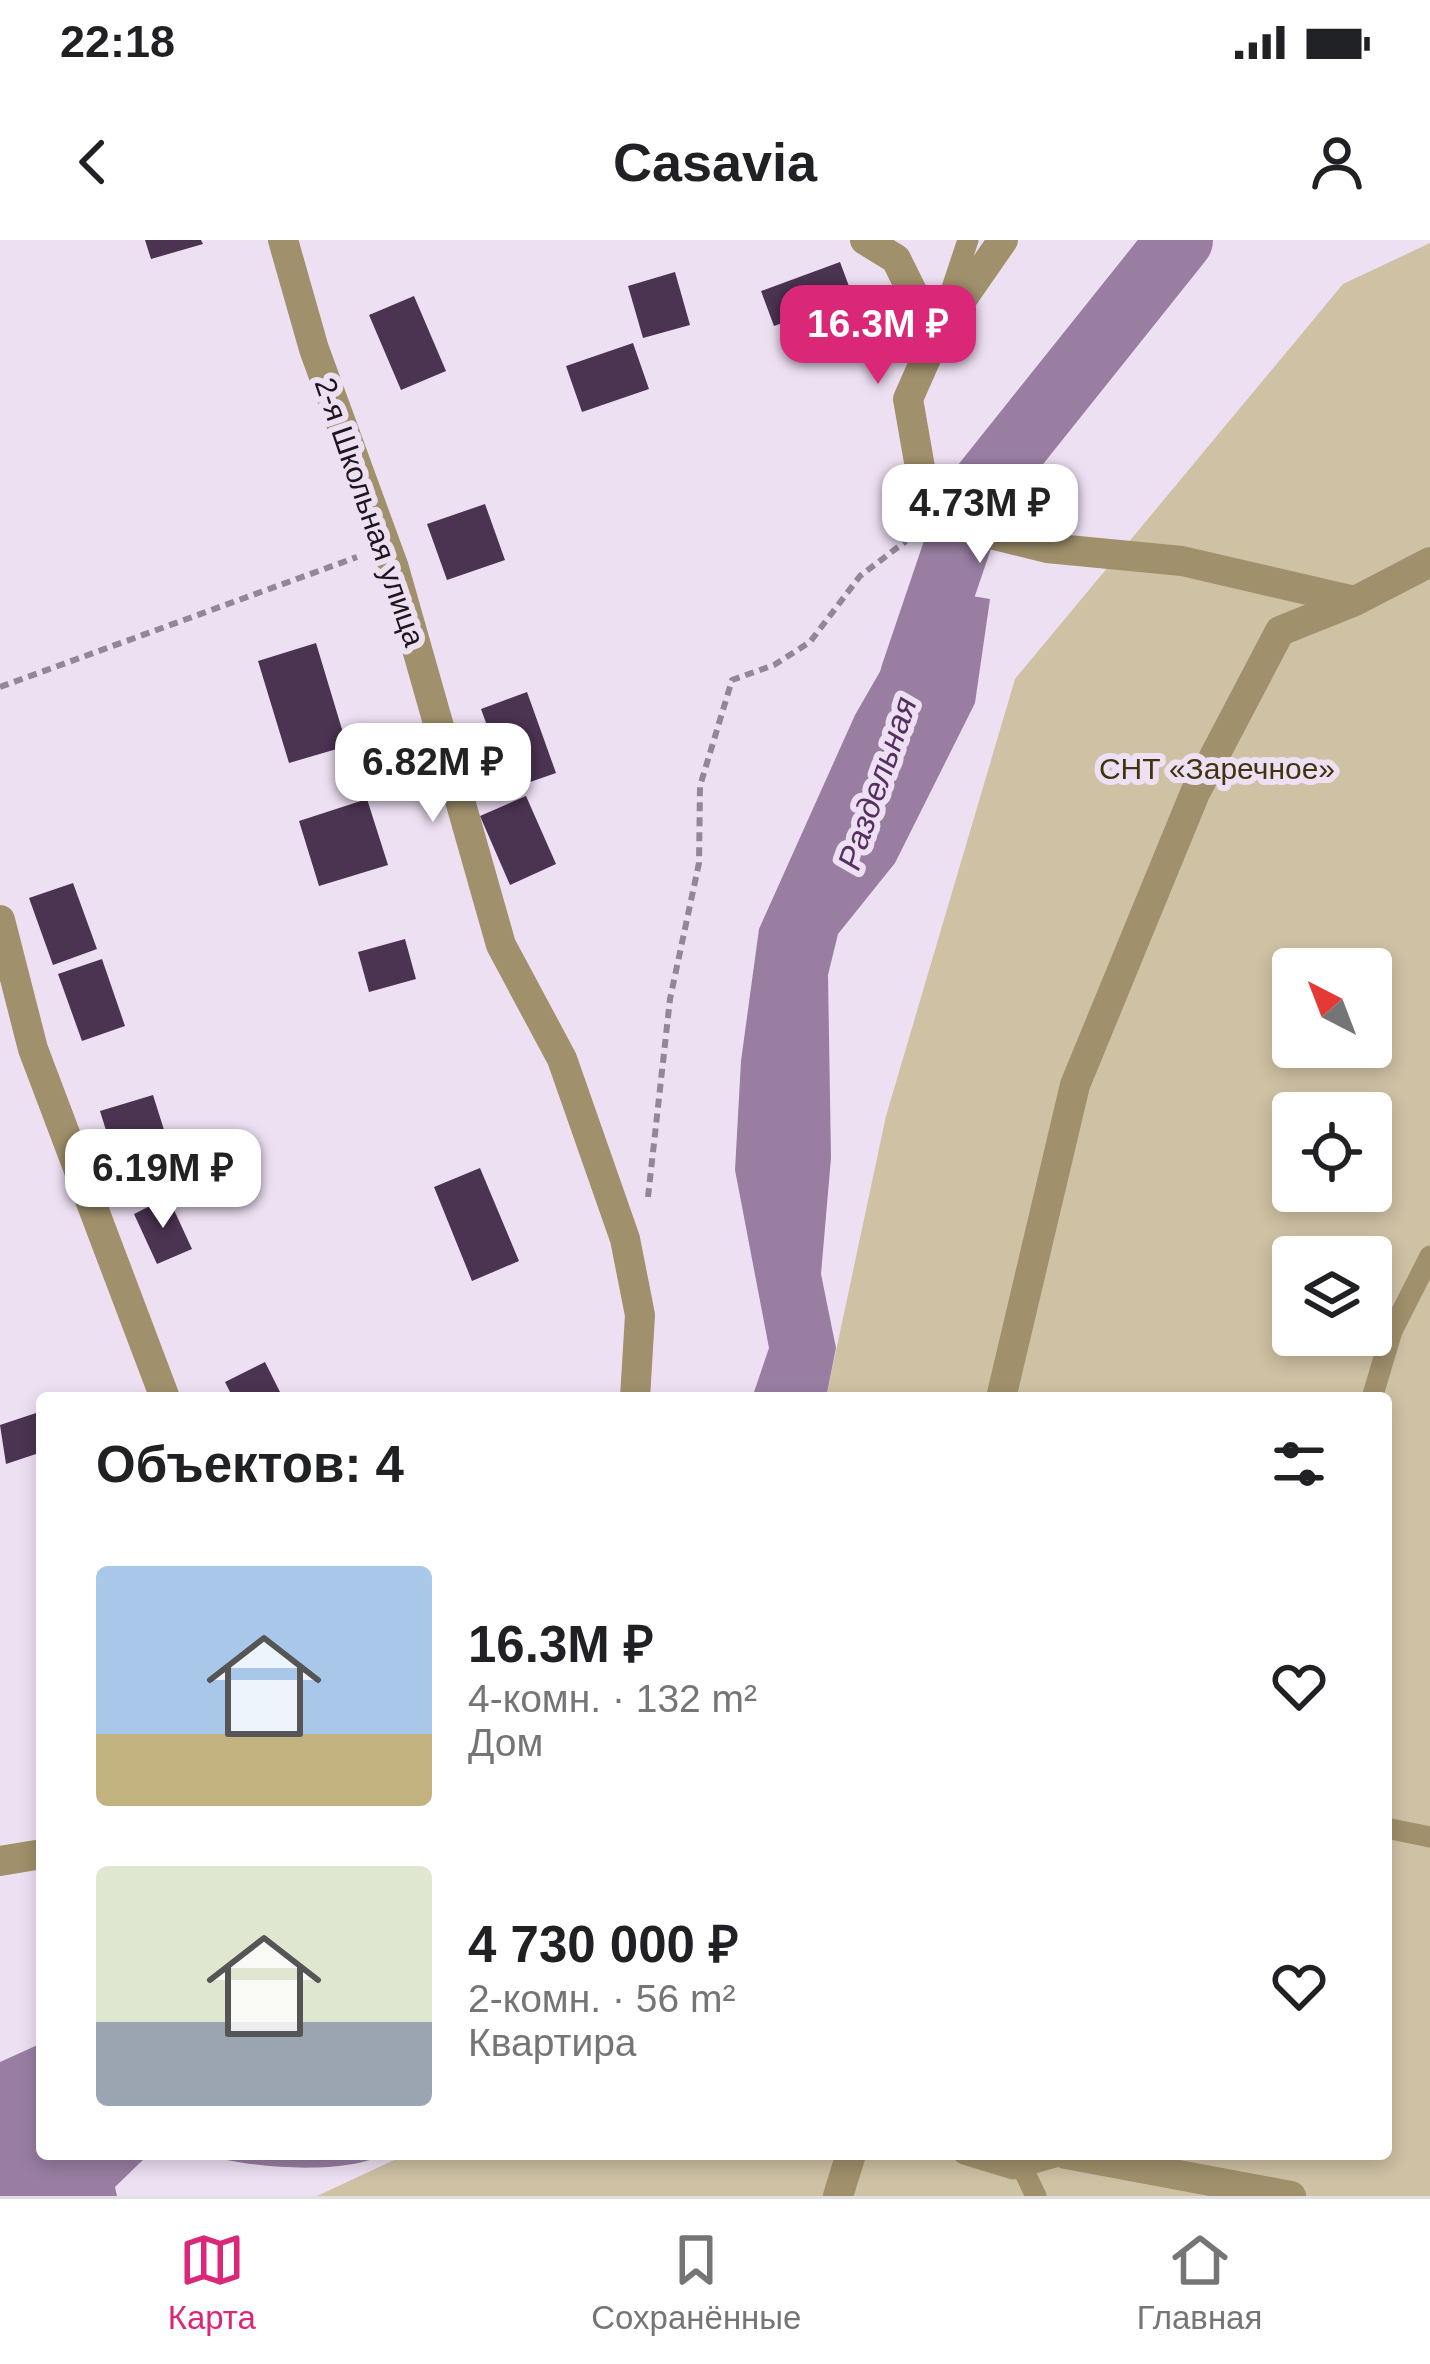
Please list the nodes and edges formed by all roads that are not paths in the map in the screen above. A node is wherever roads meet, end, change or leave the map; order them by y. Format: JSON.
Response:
{"nodes":[{"id":1,"x":283,"y":240,"type":"edge"},
{"id":2,"x":865,"y":240,"type":"edge"},
{"id":3,"x":968,"y":240,"type":"edge"},
{"id":4,"x":1003,"y":240,"type":"edge"},
{"id":5,"x":935,"y":338,"type":"junction"},
{"id":6,"x":1430,"y":562,"type":"edge"},
{"id":7,"x":1355,"y":601,"type":"junction"},
{"id":8,"x":0,"y":920,"type":"edge"},
{"id":9,"x":1430,"y":1256,"type":"edge"},
{"id":10,"x":163,"y":1392,"type":"edge"},
{"id":11,"x":635,"y":1392,"type":"edge"},
{"id":12,"x":1002,"y":1392,"type":"edge"},
{"id":13,"x":1374,"y":1392,"type":"edge"},
{"id":14,"x":1392,"y":1829,"type":"edge"},
{"id":15,"x":1430,"y":1837,"type":"edge"},
{"id":16,"x":36,"y":1855,"type":"edge"},
{"id":17,"x":0,"y":1861,"type":"edge"},
{"id":18,"x":849,"y":2160,"type":"edge"},
{"id":19,"x":984,"y":2160,"type":"edge"},
{"id":20,"x":1046,"y":2160,"type":"edge"},
{"id":21,"x":1098,"y":2160,"type":"edge"},
{"id":22,"x":1022,"y":2167,"type":"junction"},
{"id":23,"x":838,"y":2196,"type":"edge"},
{"id":24,"x":1036,"y":2196,"type":"edge"},
{"id":25,"x":1292,"y":2196,"type":"edge"}],
"edges":[{"from":1,"to":11,"type":"street","name":"2-я Школьная улица"},
{"from":2,"to":5,"type":"street"},
{"from":3,"to":5,"type":"lane"},
{"from":4,"to":5,"type":"street"},
{"from":5,"to":7,"type":"street"},
{"from":6,"to":7,"type":"street"},
{"from":7,"to":12,"type":"street"},
{"from":8,"to":10,"type":"street"},
{"from":9,"to":13,"type":"lane"},
{"from":14,"to":15,"type":"lane"},
{"from":16,"to":17,"type":"street"},
{"from":18,"to":23,"type":"street"},
{"from":19,"to":22,"type":"lane"},
{"from":20,"to":22,"type":"lane"},
{"from":21,"to":25,"type":"street"},
{"from":22,"to":24,"type":"lane"}]}
